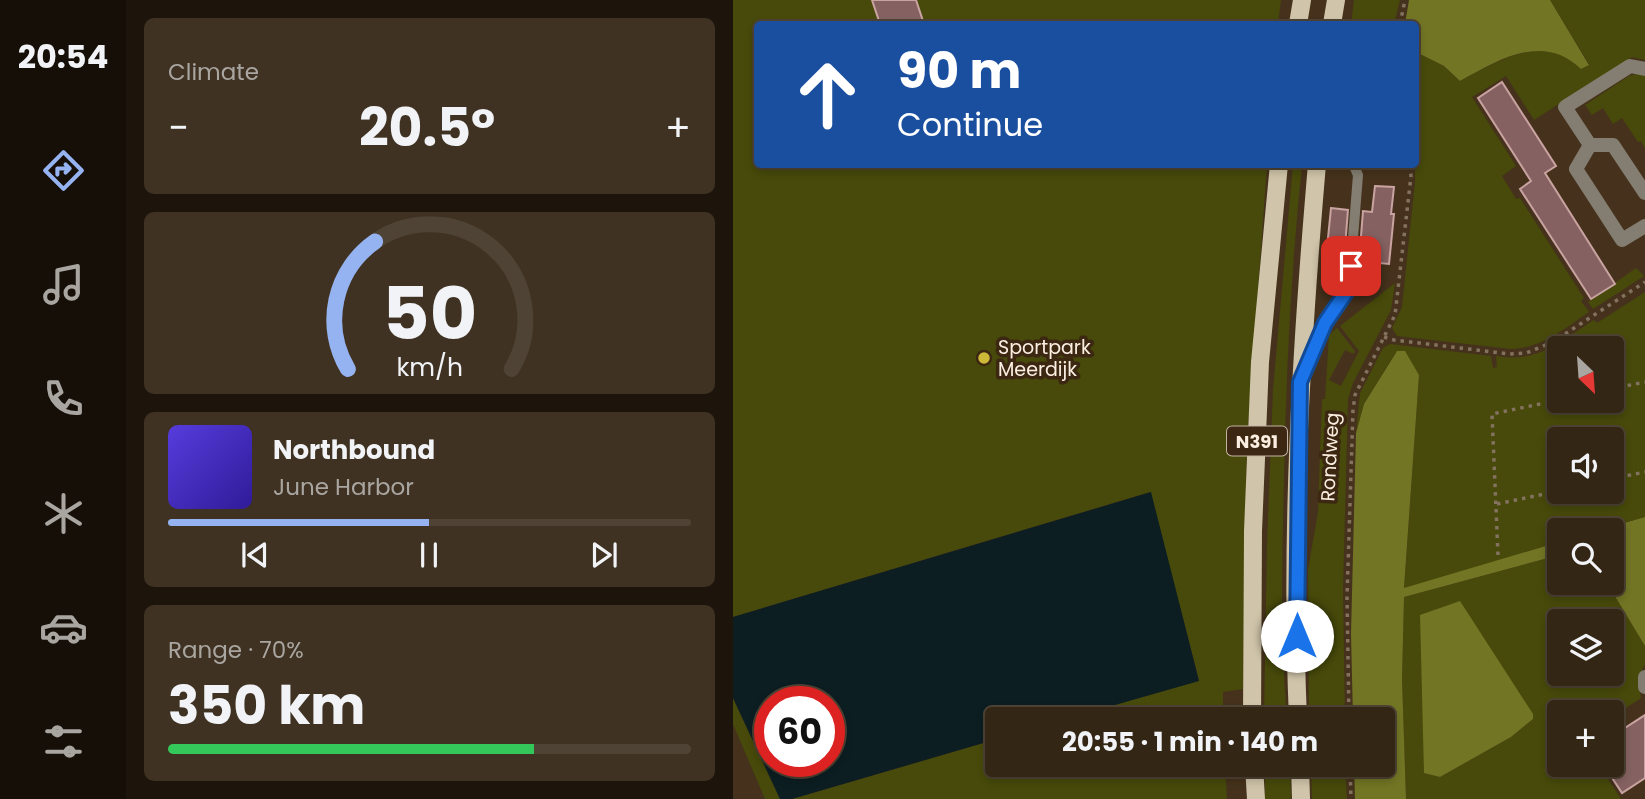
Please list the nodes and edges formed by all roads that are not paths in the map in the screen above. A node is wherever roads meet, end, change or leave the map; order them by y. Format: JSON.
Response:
{"nodes":[{"id":1,"x":1302,"y":0,"type":"edge"},
{"id":2,"x":1336,"y":0,"type":"edge"},
{"id":3,"x":1298,"y":21,"type":"edge"},
{"id":4,"x":1332,"y":21,"type":"edge"},
{"id":5,"x":1645,"y":69,"type":"edge"},
{"id":6,"x":1590,"y":145,"type":"junction"},
{"id":7,"x":1280,"y":168,"type":"edge"},
{"id":8,"x":1317,"y":168,"type":"edge"},
{"id":9,"x":1355,"y":168,"type":"edge"},
{"id":10,"x":1645,"y":193,"type":"edge"},
{"id":11,"x":1645,"y":226,"type":"edge"},
{"id":12,"x":1300,"y":382,"type":"junction"},
{"id":13,"x":1645,"y":677,"type":"edge"},
{"id":14,"x":1645,"y":687,"type":"edge"},
{"id":15,"x":1252,"y":707,"type":"edge"},
{"id":16,"x":1298,"y":707,"type":"edge"},
{"id":17,"x":1255,"y":777,"type":"edge"},
{"id":18,"x":1300,"y":777,"type":"edge"},
{"id":19,"x":1256,"y":799,"type":"edge"},
{"id":20,"x":1301,"y":799,"type":"edge"}],
"edges":[{"from":1,"to":3,"type":"main road"},
{"from":2,"to":4,"type":"main road"},
{"from":5,"to":6,"type":"street"},
{"from":6,"to":10,"type":"street"},
{"from":6,"to":11,"type":"street"},
{"from":7,"to":15,"type":"main road","number":"N391"},
{"from":8,"to":12,"type":"main road","name":"Rondweg","number":"N391"},
{"from":9,"to":12,"type":"lane"},
{"from":12,"to":16,"type":"main road","name":"Rondweg","number":"N391"},
{"from":13,"to":14,"type":"street"},
{"from":17,"to":19,"type":"main road"},
{"from":18,"to":20,"type":"main road"}]}
